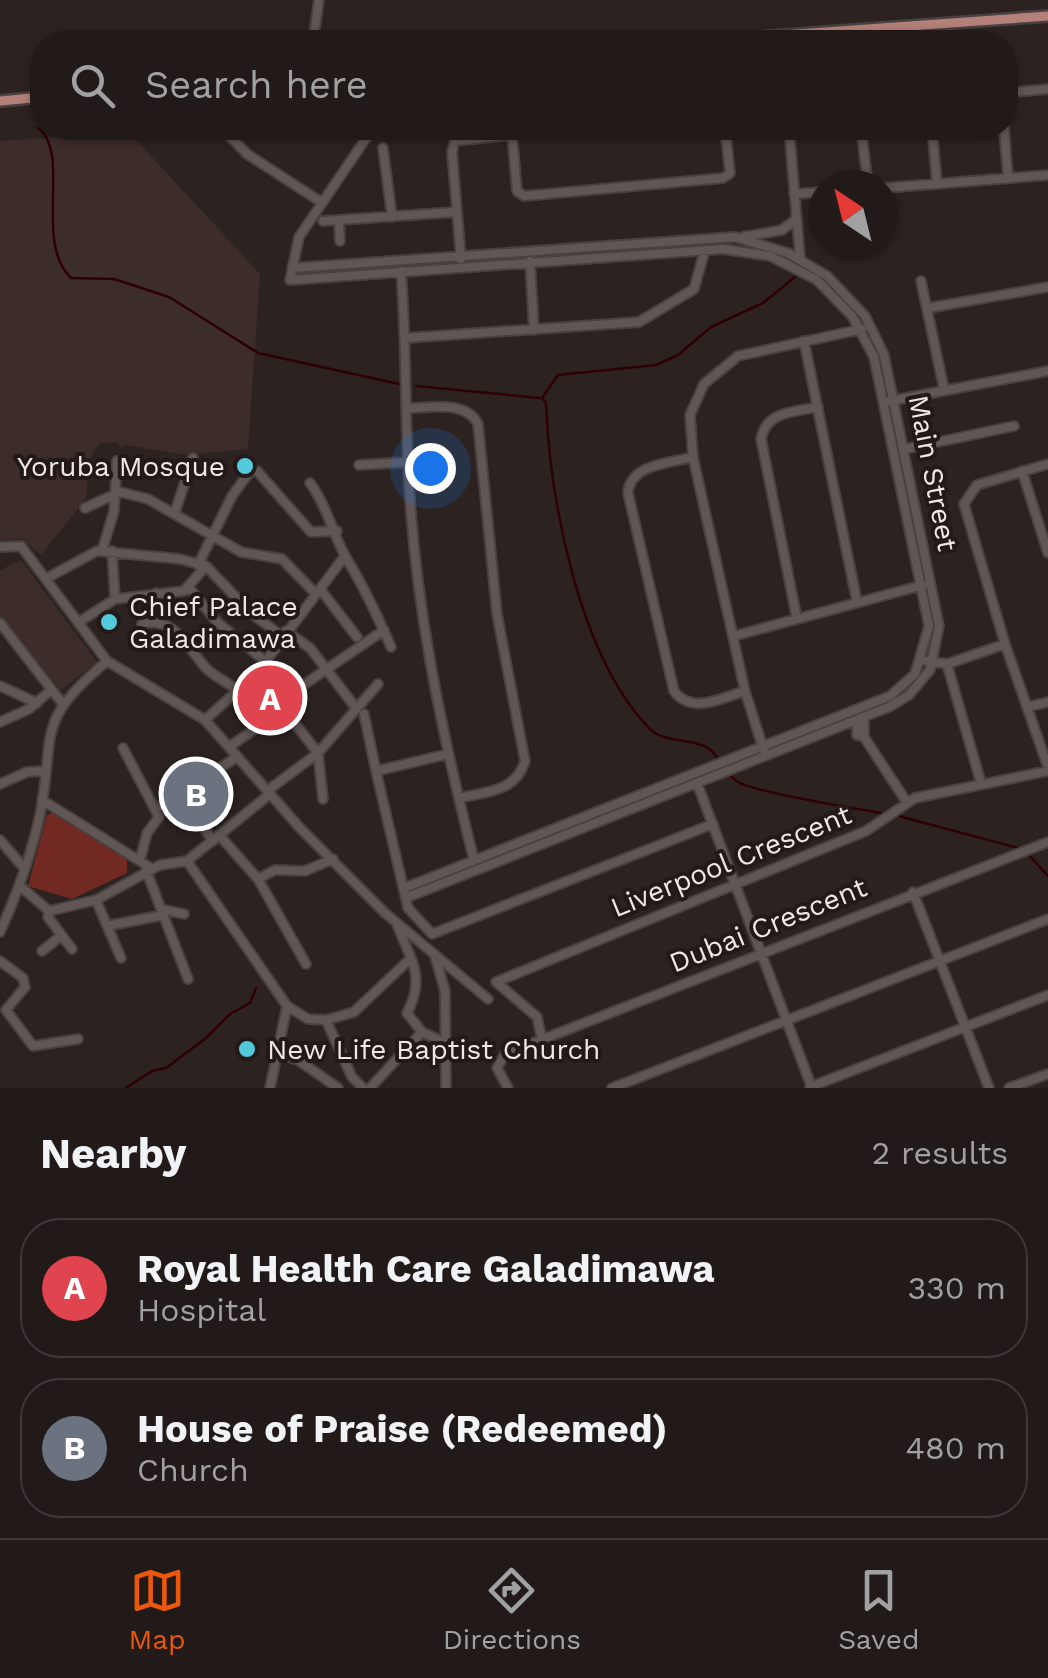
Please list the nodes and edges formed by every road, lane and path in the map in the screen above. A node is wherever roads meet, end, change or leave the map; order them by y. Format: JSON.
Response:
{"nodes":[{"id":1,"x":319,"y":0,"type":"edge"},
{"id":2,"x":1048,"y":16,"type":"edge"},
{"id":3,"x":314,"y":30,"type":"edge"},
{"id":4,"x":854,"y":30,"type":"edge"},
{"id":5,"x":1048,"y":89,"type":"edge"},
{"id":6,"x":1018,"y":92,"type":"edge"},
{"id":7,"x":30,"y":98,"type":"edge"},
{"id":8,"x":0,"y":101,"type":"edge"},
{"id":9,"x":234,"y":140,"type":"edge"},
{"id":10,"x":365,"y":140,"type":"edge"},
{"id":11,"x":461,"y":140,"type":"edge"},
{"id":12,"x":513,"y":140,"type":"edge"},
{"id":13,"x":726,"y":140,"type":"edge"},
{"id":14,"x":790,"y":140,"type":"edge"},
{"id":15,"x":862,"y":140,"type":"edge"},
{"id":16,"x":933,"y":140,"type":"edge"},
{"id":17,"x":1005,"y":140,"type":"edge"},
{"id":18,"x":383,"y":148,"type":"dead end"},
{"id":19,"x":866,"y":170,"type":"edge"},
{"id":20,"x":1048,"y":175,"type":"edge"},
{"id":21,"x":1008,"y":178,"type":"junction"},
{"id":22,"x":938,"y":184,"type":"junction"},
{"id":23,"x":898,"y":187,"type":"edge"},
{"id":24,"x":808,"y":193,"type":"edge"},
{"id":25,"x":794,"y":194,"type":"junction"},
{"id":26,"x":320,"y":202,"type":"junction"},
{"id":27,"x":456,"y":212,"type":"junction"},
{"id":28,"x":392,"y":217,"type":"junction"},
{"id":29,"x":339,"y":220,"type":"junction"},
{"id":30,"x":795,"y":220,"type":"junction"},
{"id":31,"x":324,"y":222,"type":"dead end"},
{"id":32,"x":741,"y":238,"type":"junction"},
{"id":33,"x":796,"y":239,"type":"junction"},
{"id":34,"x":340,"y":241,"type":"dead end"},
{"id":35,"x":705,"y":250,"type":"junction"},
{"id":36,"x":530,"y":252,"type":"junction"},
{"id":37,"x":461,"y":257,"type":"junction"},
{"id":38,"x":787,"y":258,"type":"junction"},
{"id":39,"x":400,"y":262,"type":"junction"},
{"id":40,"x":530,"y":262,"type":"junction"},
{"id":41,"x":799,"y":262,"type":"junction"},
{"id":42,"x":368,"y":264,"type":"junction"},
{"id":43,"x":292,"y":268,"type":"junction"},
{"id":44,"x":462,"y":268,"type":"junction"},
{"id":45,"x":401,"y":273,"type":"junction"},
{"id":46,"x":326,"y":274,"type":"junction"},
{"id":47,"x":369,"y":276,"type":"junction"},
{"id":48,"x":921,"y":281,"type":"dead end"},
{"id":49,"x":1048,"y":287,"type":"edge"},
{"id":50,"x":928,"y":308,"type":"junction"},
{"id":51,"x":871,"y":326,"type":"junction"},
{"id":52,"x":861,"y":329,"type":"junction"},
{"id":53,"x":534,"y":330,"type":"junction"},
{"id":54,"x":406,"y":338,"type":"junction"},
{"id":55,"x":804,"y":341,"type":"junction"},
{"id":56,"x":1048,"y":371,"type":"edge"},
{"id":57,"x":944,"y":389,"type":"junction"},
{"id":58,"x":896,"y":400,"type":"junction"},
{"id":59,"x":885,"y":402,"type":"junction"},
{"id":60,"x":818,"y":407,"type":"junction"},
{"id":61,"x":407,"y":408,"type":"junction"},
{"id":62,"x":1014,"y":426,"type":"dead end"},
{"id":63,"x":904,"y":449,"type":"junction"},
{"id":64,"x":693,"y":457,"type":"junction"},
{"id":65,"x":192,"y":458,"type":"dead end"},
{"id":66,"x":118,"y":460,"type":"dead end"},
{"id":67,"x":408,"y":462,"type":"junction"},
{"id":68,"x":1048,"y":464,"type":"edge"},
{"id":69,"x":359,"y":465,"type":"dead end"},
{"id":70,"x":1022,"y":471,"type":"junction"},
{"id":71,"x":310,"y":483,"type":"dead end"},
{"id":72,"x":114,"y":493,"type":"junction"},
{"id":73,"x":84,"y":508,"type":"dead end"},
{"id":74,"x":176,"y":512,"type":"junction"},
{"id":75,"x":337,"y":530,"type":"junction"},
{"id":76,"x":211,"y":536,"type":"junction"},
{"id":77,"x":0,"y":546,"type":"edge"},
{"id":78,"x":107,"y":551,"type":"junction"},
{"id":79,"x":1048,"y":553,"type":"edge"},
{"id":80,"x":344,"y":556,"type":"junction"},
{"id":81,"x":202,"y":566,"type":"junction"},
{"id":82,"x":48,"y":578,"type":"junction"},
{"id":83,"x":927,"y":585,"type":"junction"},
{"id":84,"x":190,"y":588,"type":"junction"},
{"id":85,"x":318,"y":592,"type":"junction"},
{"id":86,"x":156,"y":593,"type":"junction"},
{"id":87,"x":115,"y":599,"type":"junction"},
{"id":88,"x":857,"y":602,"type":"junction"},
{"id":89,"x":797,"y":619,"type":"junction"},
{"id":90,"x":78,"y":622,"type":"junction"},
{"id":91,"x":0,"y":623,"type":"edge"},
{"id":92,"x":142,"y":624,"type":"dead end"},
{"id":93,"x":160,"y":624,"type":"junction"},
{"id":94,"x":384,"y":630,"type":"junction"},
{"id":95,"x":284,"y":634,"type":"junction"},
{"id":96,"x":734,"y":636,"type":"junction"},
{"id":97,"x":360,"y":641,"type":"junction"},
{"id":98,"x":1005,"y":644,"type":"junction"},
{"id":99,"x":391,"y":648,"type":"dead end"},
{"id":100,"x":922,"y":660,"type":"junction"},
{"id":101,"x":106,"y":661,"type":"junction"},
{"id":102,"x":266,"y":662,"type":"junction"},
{"id":103,"x":934,"y":662,"type":"junction"},
{"id":104,"x":947,"y":664,"type":"junction"},
{"id":105,"x":327,"y":669,"type":"junction"},
{"id":106,"x":378,"y":684,"type":"dead end"},
{"id":107,"x":0,"y":686,"type":"edge"},
{"id":108,"x":241,"y":688,"type":"junction"},
{"id":109,"x":52,"y":690,"type":"junction"},
{"id":110,"x":745,"y":691,"type":"junction"},
{"id":111,"x":280,"y":700,"type":"junction"},
{"id":112,"x":1048,"y":702,"type":"edge"},
{"id":113,"x":38,"y":703,"type":"junction"},
{"id":114,"x":62,"y":703,"type":"junction"},
{"id":115,"x":1027,"y":707,"type":"junction"},
{"id":116,"x":360,"y":711,"type":"junction"},
{"id":117,"x":855,"y":717,"type":"junction"},
{"id":118,"x":204,"y":720,"type":"junction"},
{"id":119,"x":0,"y":722,"type":"edge"},
{"id":120,"x":230,"y":747,"type":"junction"},
{"id":121,"x":123,"y":748,"type":"dead end"},
{"id":122,"x":318,"y":753,"type":"junction"},
{"id":123,"x":765,"y":753,"type":"junction"},
{"id":124,"x":448,"y":754,"type":"junction"},
{"id":125,"x":238,"y":757,"type":"junction"},
{"id":126,"x":1048,"y":769,"type":"edge"},
{"id":127,"x":43,"y":771,"type":"junction"},
{"id":128,"x":376,"y":771,"type":"junction"},
{"id":129,"x":694,"y":774,"type":"junction"},
{"id":130,"x":0,"y":784,"type":"edge"},
{"id":131,"x":698,"y":784,"type":"junction"},
{"id":132,"x":981,"y":784,"type":"junction"},
{"id":133,"x":178,"y":793,"type":"junction"},
{"id":134,"x":269,"y":793,"type":"junction"},
{"id":135,"x":323,"y":798,"type":"dead end"},
{"id":136,"x":459,"y":798,"type":"junction"},
{"id":137,"x":42,"y":800,"type":"junction"},
{"id":138,"x":906,"y":802,"type":"junction"},
{"id":139,"x":156,"y":808,"type":"junction"},
{"id":140,"x":712,"y":824,"type":"junction"},
{"id":141,"x":217,"y":839,"type":"junction"},
{"id":142,"x":0,"y":840,"type":"edge"},
{"id":143,"x":1048,"y":842,"type":"edge"},
{"id":144,"x":333,"y":859,"type":"junction"},
{"id":145,"x":140,"y":860,"type":"junction"},
{"id":146,"x":474,"y":860,"type":"junction"},
{"id":147,"x":187,"y":861,"type":"junction"},
{"id":148,"x":25,"y":869,"type":"junction"},
{"id":149,"x":149,"y":869,"type":"junction"},
{"id":150,"x":478,"y":871,"type":"junction"},
{"id":151,"x":258,"y":880,"type":"junction"},
{"id":152,"x":734,"y":885,"type":"junction"},
{"id":153,"x":20,"y":886,"type":"junction"},
{"id":154,"x":408,"y":892,"type":"junction"},
{"id":155,"x":913,"y":892,"type":"junction"},
{"id":156,"x":96,"y":900,"type":"junction"},
{"id":157,"x":49,"y":911,"type":"junction"},
{"id":158,"x":164,"y":916,"type":"junction"},
{"id":159,"x":1048,"y":919,"type":"edge"},
{"id":160,"x":396,"y":922,"type":"junction"},
{"id":161,"x":1,"y":926,"type":"edge"},
{"id":162,"x":107,"y":926,"type":"junction"},
{"id":163,"x":61,"y":936,"type":"junction"},
{"id":164,"x":72,"y":948,"type":"dead end"},
{"id":165,"x":42,"y":951,"type":"dead end"},
{"id":166,"x":760,"y":953,"type":"junction"},
{"id":167,"x":434,"y":956,"type":"junction"},
{"id":168,"x":121,"y":958,"type":"dead end"},
{"id":169,"x":411,"y":958,"type":"junction"},
{"id":170,"x":940,"y":959,"type":"junction"},
{"id":171,"x":0,"y":961,"type":"edge"},
{"id":172,"x":306,"y":964,"type":"dead end"},
{"id":173,"x":188,"y":979,"type":"dead end"},
{"id":174,"x":1048,"y":996,"type":"edge"},
{"id":175,"x":488,"y":1000,"type":"dead end"},
{"id":176,"x":287,"y":1006,"type":"junction"},
{"id":177,"x":326,"y":1020,"type":"junction"},
{"id":178,"x":785,"y":1020,"type":"junction"},
{"id":179,"x":965,"y":1026,"type":"junction"},
{"id":180,"x":422,"y":1032,"type":"junction"},
{"id":181,"x":78,"y":1039,"type":"dead end"},
{"id":182,"x":542,"y":1039,"type":"junction"},
{"id":183,"x":446,"y":1043,"type":"junction"},
{"id":184,"x":277,"y":1054,"type":"junction"},
{"id":185,"x":1048,"y":1074,"type":"edge"},
{"id":186,"x":355,"y":1080,"type":"junction"},
{"id":187,"x":270,"y":1086,"type":"edge"},
{"id":188,"x":284,"y":1088,"type":"edge"},
{"id":189,"x":338,"y":1088,"type":"edge"},
{"id":190,"x":348,"y":1088,"type":"edge"},
{"id":191,"x":366,"y":1088,"type":"edge"},
{"id":192,"x":446,"y":1088,"type":"edge"},
{"id":193,"x":508,"y":1088,"type":"edge"},
{"id":194,"x":612,"y":1088,"type":"edge"},
{"id":195,"x":811,"y":1088,"type":"edge"},
{"id":196,"x":989,"y":1088,"type":"edge"},
{"id":197,"x":1009,"y":1088,"type":"edge"}],
"edges":[{"from":1,"to":3,"type":"street"},
{"from":2,"to":4,"type":"main road"},
{"from":5,"to":6,"type":"street"},
{"from":7,"to":8,"type":"main road"},
{"from":9,"to":26,"type":"street"},
{"from":10,"to":26,"type":"street"},
{"from":11,"to":27,"type":"street"},
{"from":12,"to":13,"type":"street"},
{"from":14,"to":25,"type":"street"},
{"from":15,"to":19,"type":"street"},
{"from":16,"to":22,"type":"street"},
{"from":17,"to":21,"type":"street"},
{"from":18,"to":28,"type":"street"},
{"from":20,"to":21,"type":"street"},
{"from":21,"to":22,"type":"street"},
{"from":22,"to":23,"type":"street"},
{"from":24,"to":25,"type":"street"},
{"from":25,"to":30,"type":"street"},
{"from":26,"to":43,"type":"street"},
{"from":27,"to":28,"type":"street"},
{"from":27,"to":37,"type":"street"},
{"from":28,"to":29,"type":"street"},
{"from":29,"to":31,"type":"street"},
{"from":29,"to":34,"type":"street"},
{"from":30,"to":32,"type":"street"},
{"from":30,"to":33,"type":"street"},
{"from":32,"to":36,"type":"street","name":"Main Street"},
{"from":32,"to":38,"type":"street","name":"Main Street"},
{"from":33,"to":38,"type":"street"},
{"from":33,"to":41,"type":"street"},
{"from":35,"to":38,"type":"street","name":"Main Street"},
{"from":35,"to":40,"type":"street","name":"Main Street"},
{"from":35,"to":53,"type":"street"},
{"from":36,"to":37,"type":"street","name":"Main Street"},
{"from":36,"to":40,"type":"street"},
{"from":37,"to":39,"type":"street","name":"Main Street"},
{"from":37,"to":44,"type":"street"},
{"from":38,"to":41,"type":"street","name":"Main Street"},
{"from":39,"to":42,"type":"street","name":"Main Street"},
{"from":39,"to":45,"type":"street"},
{"from":40,"to":44,"type":"street","name":"Main Street"},
{"from":40,"to":53,"type":"street"},
{"from":41,"to":51,"type":"street","name":"Main Street"},
{"from":41,"to":52,"type":"street","name":"Main Street"},
{"from":42,"to":46,"type":"street","name":"Main Street"},
{"from":42,"to":47,"type":"street"},
{"from":43,"to":46,"type":"street","name":"Main Street"},
{"from":43,"to":46,"type":"street","name":"Main Street"},
{"from":44,"to":45,"type":"street","name":"Main Street"},
{"from":45,"to":47,"type":"street","name":"Main Street"},
{"from":45,"to":54,"type":"street"},
{"from":46,"to":47,"type":"street","name":"Main Street"},
{"from":48,"to":50,"type":"street"},
{"from":49,"to":50,"type":"street"},
{"from":50,"to":57,"type":"street"},
{"from":51,"to":52,"type":"street"},
{"from":51,"to":58,"type":"street","name":"Main Street"},
{"from":52,"to":55,"type":"street"},
{"from":52,"to":59,"type":"street","name":"Main Street"},
{"from":53,"to":54,"type":"street"},
{"from":54,"to":61,"type":"street"},
{"from":55,"to":60,"type":"street"},
{"from":55,"to":64,"type":"street"},
{"from":56,"to":57,"type":"street"},
{"from":57,"to":58,"type":"street"},
{"from":58,"to":59,"type":"street"},
{"from":58,"to":63,"type":"street","name":"Main Street"},
{"from":59,"to":83,"type":"street","name":"Main Street"},
{"from":60,"to":88,"type":"street"},
{"from":60,"to":89,"type":"street"},
{"from":61,"to":67,"type":"street"},
{"from":61,"to":136,"type":"street"},
{"from":62,"to":63,"type":"street"},
{"from":63,"to":83,"type":"street","name":"Main Street"},
{"from":64,"to":96,"type":"street"},
{"from":64,"to":110,"type":"street"},
{"from":65,"to":74,"type":"street"},
{"from":66,"to":72,"type":"street"},
{"from":67,"to":69,"type":"street"},
{"from":67,"to":124,"type":"street"},
{"from":68,"to":70,"type":"street"},
{"from":70,"to":79,"type":"street"},
{"from":70,"to":98,"type":"street"},
{"from":71,"to":75,"type":"street"},
{"from":72,"to":73,"type":"street"},
{"from":72,"to":74,"type":"street"},
{"from":72,"to":78,"type":"street"},
{"from":74,"to":76,"type":"street"},
{"from":75,"to":76,"type":"street"},
{"from":75,"to":80,"type":"street"},
{"from":76,"to":81,"type":"street"},
{"from":76,"to":85,"type":"street"},
{"from":77,"to":82,"type":"street"},
{"from":78,"to":81,"type":"street"},
{"from":78,"to":82,"type":"street"},
{"from":78,"to":87,"type":"street"},
{"from":80,"to":85,"type":"street"},
{"from":80,"to":94,"type":"street"},
{"from":81,"to":84,"type":"street"},
{"from":81,"to":95,"type":"street"},
{"from":82,"to":90,"type":"street"},
{"from":83,"to":88,"type":"street"},
{"from":83,"to":100,"type":"street","name":"Main Street"},
{"from":83,"to":103,"type":"street","name":"Main Street"},
{"from":84,"to":86,"type":"street"},
{"from":84,"to":102,"type":"street"},
{"from":85,"to":95,"type":"street"},
{"from":85,"to":97,"type":"street"},
{"from":86,"to":87,"type":"street"},
{"from":86,"to":93,"type":"street"},
{"from":87,"to":90,"type":"street"},
{"from":88,"to":89,"type":"street"},
{"from":89,"to":96,"type":"street"},
{"from":90,"to":101,"type":"street"},
{"from":91,"to":109,"type":"street"},
{"from":92,"to":93,"type":"street"},
{"from":93,"to":108,"type":"street"},
{"from":94,"to":97,"type":"street"},
{"from":94,"to":99,"type":"street"},
{"from":95,"to":102,"type":"street"},
{"from":95,"to":105,"type":"street"},
{"from":96,"to":110,"type":"street"},
{"from":97,"to":105,"type":"street"},
{"from":98,"to":104,"type":"street"},
{"from":98,"to":115,"type":"street"},
{"from":100,"to":103,"type":"street"},
{"from":100,"to":117,"type":"street"},
{"from":101,"to":114,"type":"street"},
{"from":101,"to":118,"type":"street"},
{"from":102,"to":108,"type":"street"},
{"from":103,"to":104,"type":"street"},
{"from":103,"to":117,"type":"street"},
{"from":104,"to":132,"type":"street"},
{"from":105,"to":111,"type":"street"},
{"from":105,"to":116,"type":"street"},
{"from":106,"to":116,"type":"street"},
{"from":107,"to":113,"type":"street"},
{"from":108,"to":111,"type":"street"},
{"from":108,"to":118,"type":"street"},
{"from":109,"to":113,"type":"street"},
{"from":109,"to":114,"type":"street"},
{"from":110,"to":123,"type":"street"},
{"from":111,"to":120,"type":"street"},
{"from":111,"to":122,"type":"street"},
{"from":112,"to":115,"type":"street"},
{"from":113,"to":119,"type":"street"},
{"from":114,"to":127,"type":"street"},
{"from":115,"to":126,"type":"street"},
{"from":116,"to":122,"type":"street"},
{"from":116,"to":128,"type":"street"},
{"from":117,"to":123,"type":"street"},
{"from":117,"to":138,"type":"street"},
{"from":118,"to":120,"type":"street"},
{"from":120,"to":125,"type":"street"},
{"from":121,"to":139,"type":"street"},
{"from":122,"to":134,"type":"street"},
{"from":122,"to":135,"type":"street"},
{"from":123,"to":129,"type":"street"},
{"from":123,"to":131,"type":"street"},
{"from":124,"to":128,"type":"street"},
{"from":124,"to":136,"type":"street"},
{"from":125,"to":133,"type":"street"},
{"from":125,"to":134,"type":"street"},
{"from":126,"to":132,"type":"street","name":"Liverpool Crescent"},
{"from":127,"to":130,"type":"street"},
{"from":127,"to":137,"type":"street"},
{"from":128,"to":154,"type":"street"},
{"from":129,"to":131,"type":"street"},
{"from":129,"to":146,"type":"street"},
{"from":131,"to":140,"type":"street"},
{"from":131,"to":150,"type":"street"},
{"from":132,"to":138,"type":"street","name":"Liverpool Crescent"},
{"from":133,"to":139,"type":"street"},
{"from":133,"to":141,"type":"street"},
{"from":134,"to":141,"type":"street"},
{"from":134,"to":144,"type":"street"},
{"from":136,"to":146,"type":"street"},
{"from":137,"to":145,"type":"street"},
{"from":137,"to":148,"type":"street"},
{"from":138,"to":152,"type":"street","name":"Liverpool Crescent"},
{"from":139,"to":145,"type":"street"},
{"from":140,"to":152,"type":"street"},
{"from":140,"to":154,"type":"street"},
{"from":141,"to":147,"type":"street"},
{"from":141,"to":151,"type":"street"},
{"from":142,"to":148,"type":"street"},
{"from":143,"to":155,"type":"street","name":"Dubai Crescent"},
{"from":144,"to":151,"type":"street"},
{"from":144,"to":160,"type":"street"},
{"from":145,"to":149,"type":"street"},
{"from":146,"to":150,"type":"street"},
{"from":146,"to":154,"type":"street"},
{"from":147,"to":149,"type":"street"},
{"from":147,"to":176,"type":"street"},
{"from":148,"to":153,"type":"street"},
{"from":149,"to":156,"type":"street"},
{"from":149,"to":158,"type":"street"},
{"from":150,"to":154,"type":"street"},
{"from":151,"to":172,"type":"street"},
{"from":152,"to":166,"type":"street"},
{"from":152,"to":182,"type":"street","name":"Liverpool Crescent"},
{"from":153,"to":157,"type":"street"},
{"from":153,"to":161,"type":"street"},
{"from":155,"to":166,"type":"street","name":"Dubai Crescent"},
{"from":155,"to":170,"type":"street"},
{"from":156,"to":157,"type":"street"},
{"from":156,"to":162,"type":"street"},
{"from":157,"to":163,"type":"street"},
{"from":158,"to":162,"type":"street"},
{"from":158,"to":173,"type":"street"},
{"from":159,"to":170,"type":"street"},
{"from":160,"to":167,"type":"street"},
{"from":160,"to":169,"type":"street"},
{"from":162,"to":168,"type":"street"},
{"from":163,"to":164,"type":"street"},
{"from":163,"to":165,"type":"street"},
{"from":166,"to":178,"type":"street"},
{"from":166,"to":182,"type":"street","name":"Dubai Crescent"},
{"from":167,"to":175,"type":"street"},
{"from":167,"to":183,"type":"street"},
{"from":169,"to":177,"type":"street"},
{"from":169,"to":180,"type":"street"},
{"from":170,"to":178,"type":"street"},
{"from":170,"to":179,"type":"street"},
{"from":171,"to":181,"type":"street"},
{"from":174,"to":179,"type":"street"},
{"from":176,"to":177,"type":"street"},
{"from":176,"to":184,"type":"street"},
{"from":177,"to":186,"type":"street"},
{"from":178,"to":194,"type":"street"},
{"from":178,"to":195,"type":"street"},
{"from":179,"to":195,"type":"street"},
{"from":179,"to":196,"type":"street"},
{"from":180,"to":183,"type":"street"},
{"from":180,"to":191,"type":"street"},
{"from":182,"to":193,"type":"street","name":"Dubai Crescent"},
{"from":183,"to":192,"type":"street"},
{"from":184,"to":187,"type":"street"},
{"from":184,"to":189,"type":"street"},
{"from":185,"to":197,"type":"street"},
{"from":186,"to":190,"type":"street"},
{"from":186,"to":191,"type":"street"},
{"from":187,"to":188,"type":"street"}]}
